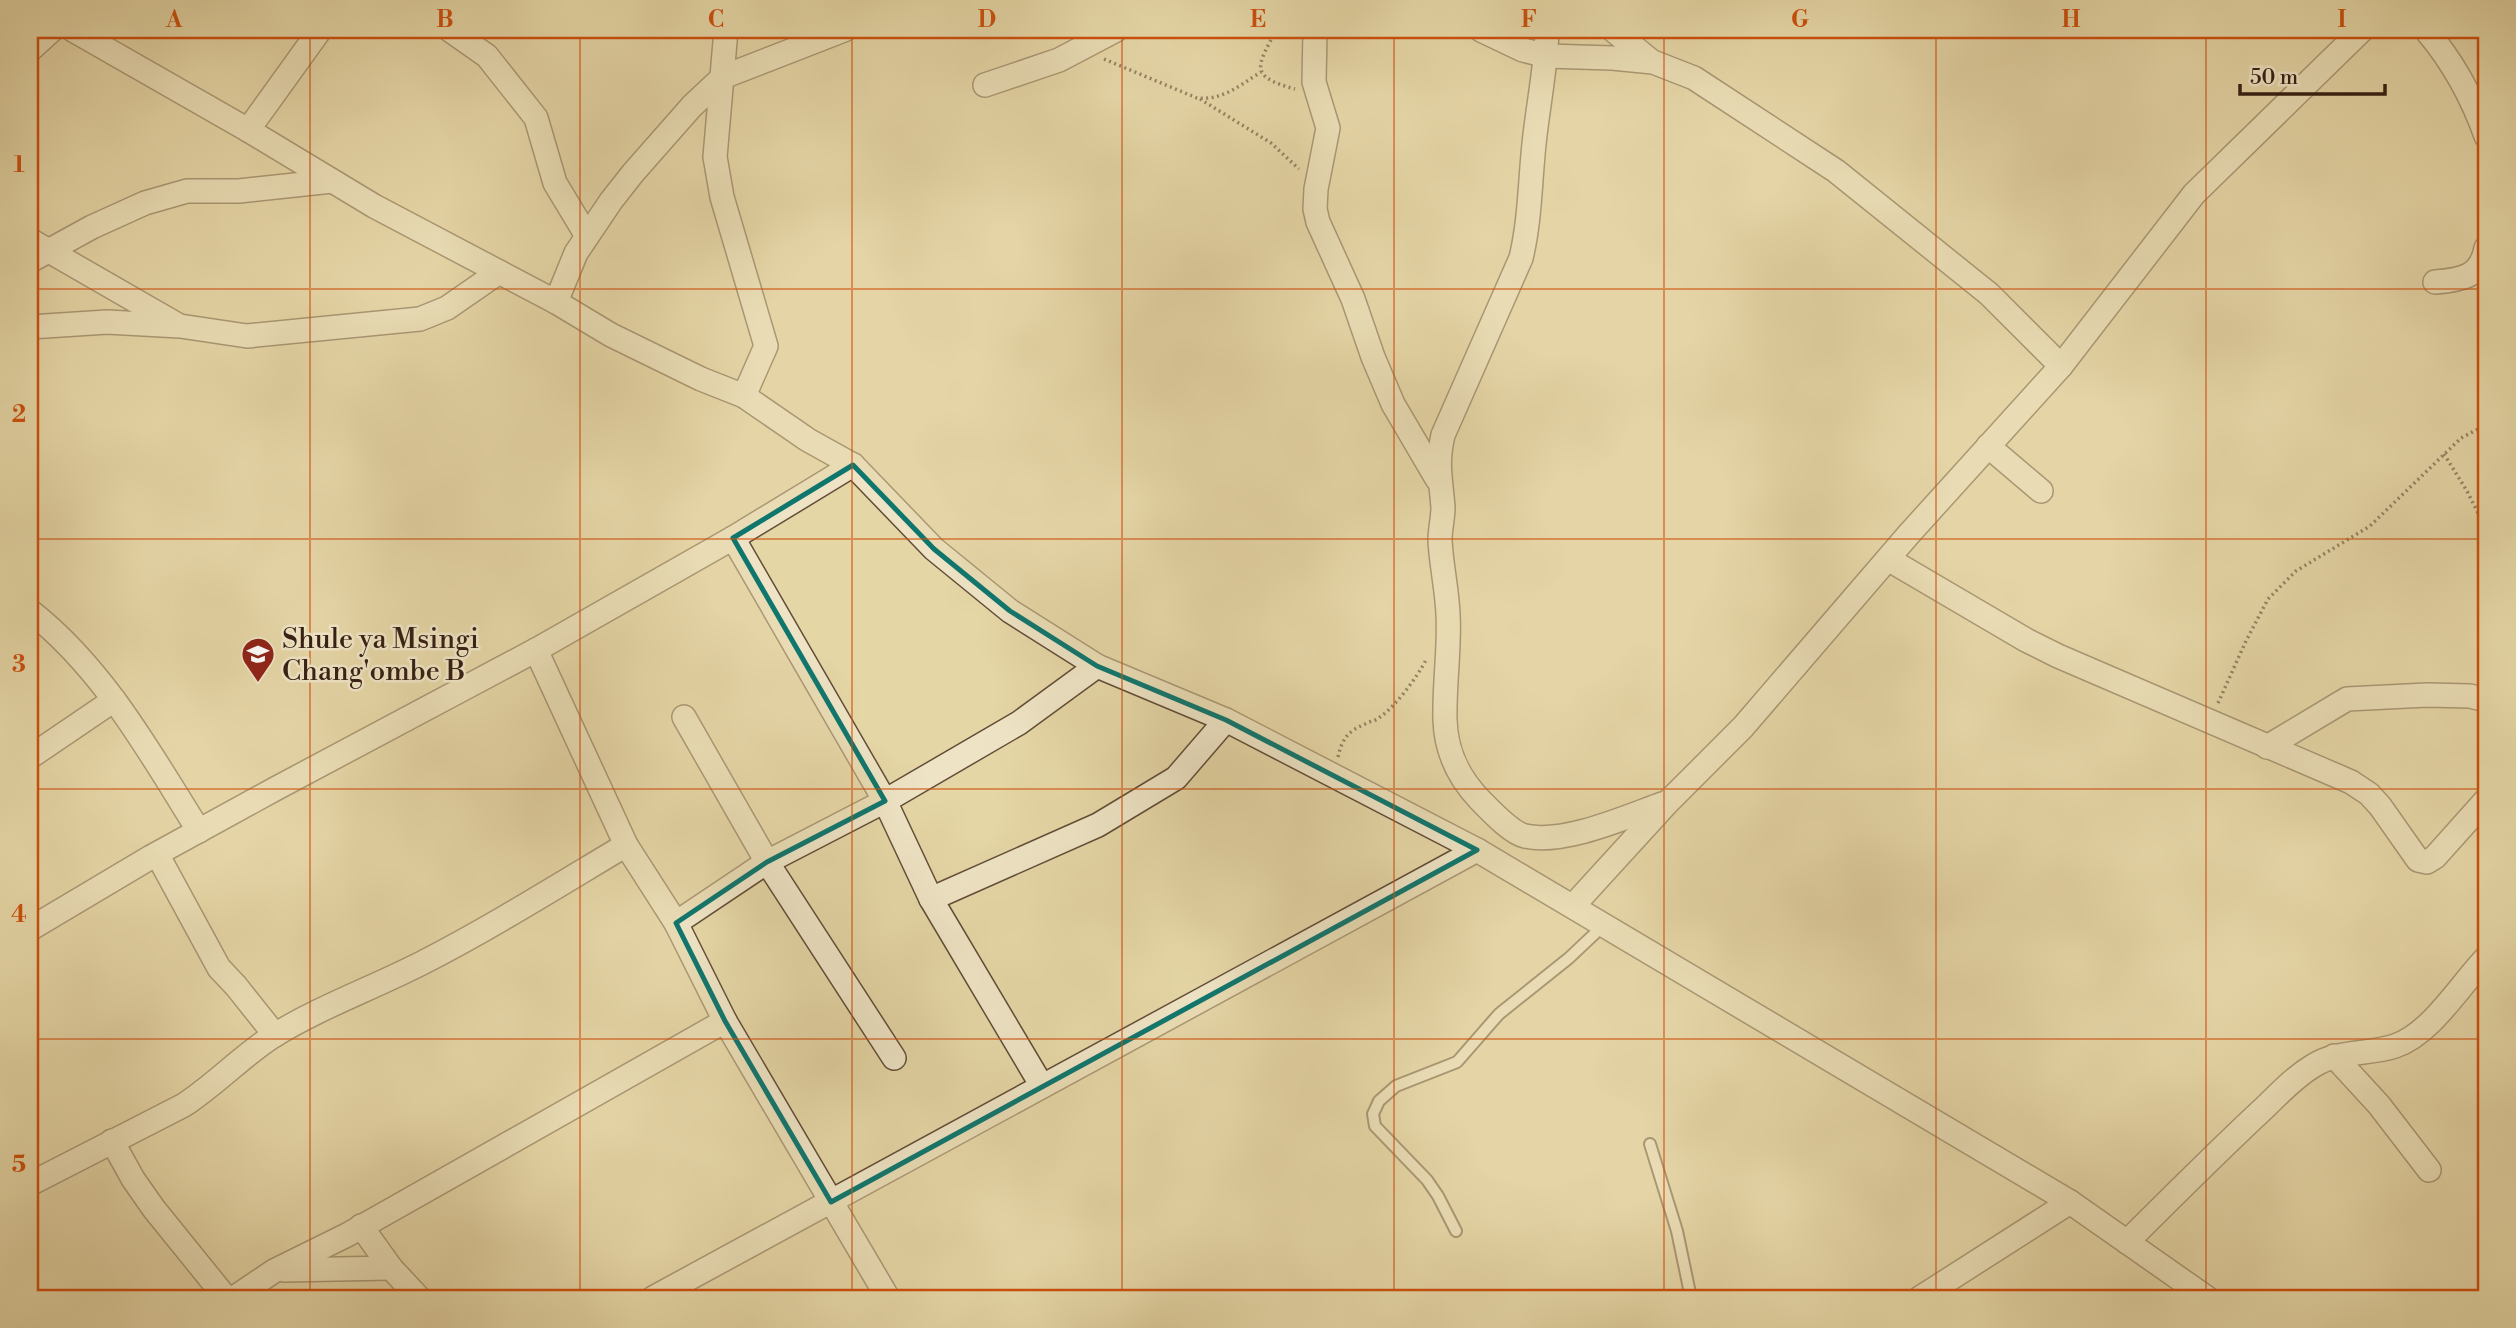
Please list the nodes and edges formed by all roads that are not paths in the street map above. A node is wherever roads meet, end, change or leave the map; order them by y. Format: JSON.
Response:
{"nodes":[{"id":1,"x":52,"y":30,"type":"edge"},
{"id":2,"x":73,"y":30,"type":"edge"},
{"id":3,"x":320,"y":30,"type":"edge"},
{"id":4,"x":450,"y":30,"type":"edge"},
{"id":5,"x":726,"y":30,"type":"edge"},
{"id":6,"x":844,"y":30,"type":"edge"},
{"id":7,"x":1116,"y":30,"type":"edge"},
{"id":8,"x":1315,"y":30,"type":"edge"},
{"id":9,"x":1481,"y":30,"type":"edge"},
{"id":10,"x":1548,"y":30,"type":"edge"},
{"id":11,"x":1613,"y":30,"type":"edge"},
{"id":12,"x":2362,"y":30,"type":"edge"},
{"id":13,"x":2426,"y":30,"type":"edge"},
{"id":14,"x":30,"y":50,"type":"edge"},
{"id":15,"x":1547,"y":56,"type":"junction"},
{"id":16,"x":1653,"y":62,"type":"junction"},
{"id":17,"x":723,"y":76,"type":"junction"},
{"id":18,"x":985,"y":85,"type":"dead end"},
{"id":19,"x":2477,"y":89,"type":"edge"},
{"id":20,"x":248,"y":130,"type":"junction"},
{"id":21,"x":2486,"y":136,"type":"edge"},
{"id":22,"x":332,"y":181,"type":"junction"},
{"id":23,"x":587,"y":236,"type":"junction"},
{"id":24,"x":2486,"y":248,"type":"edge"},
{"id":25,"x":36,"y":250,"type":"edge"},
{"id":26,"x":499,"y":272,"type":"junction"},
{"id":27,"x":2435,"y":282,"type":"dead end"},
{"id":28,"x":556,"y":302,"type":"junction"},
{"id":29,"x":180,"y":326,"type":"junction"},
{"id":30,"x":30,"y":327,"type":"edge"},
{"id":31,"x":2060,"y":366,"type":"junction"},
{"id":32,"x":744,"y":396,"type":"junction"},
{"id":33,"x":1988,"y":446,"type":"junction"},
{"id":34,"x":853,"y":465,"type":"junction"},
{"id":35,"x":1439,"y":482,"type":"junction"},
{"id":36,"x":2040,"y":491,"type":"dead end"},
{"id":37,"x":733,"y":538,"type":"junction"},
{"id":38,"x":1888,"y":559,"type":"junction"},
{"id":39,"x":30,"y":611,"type":"edge"},
{"id":40,"x":536,"y":650,"type":"junction"},
{"id":41,"x":1097,"y":666,"type":"junction"},
{"id":42,"x":114,"y":699,"type":"junction"},
{"id":43,"x":2486,"y":700,"type":"edge"},
{"id":44,"x":684,"y":718,"type":"dead end"},
{"id":45,"x":1226,"y":720,"type":"junction"},
{"id":46,"x":2267,"y":747,"type":"junction"},
{"id":47,"x":30,"y":757,"type":"edge"},
{"id":48,"x":2486,"y":800,"type":"edge"},
{"id":49,"x":885,"y":801,"type":"junction"},
{"id":50,"x":1668,"y":802,"type":"junction"},
{"id":51,"x":199,"y":831,"type":"junction"},
{"id":52,"x":626,"y":845,"type":"junction"},
{"id":53,"x":1477,"y":850,"type":"junction"},
{"id":54,"x":157,"y":854,"type":"junction"},
{"id":55,"x":767,"y":862,"type":"junction"},
{"id":56,"x":932,"y":899,"type":"junction"},
{"id":57,"x":1573,"y":905,"type":"junction"},
{"id":58,"x":676,"y":922,"type":"junction"},
{"id":59,"x":1605,"y":924,"type":"junction"},
{"id":60,"x":30,"y":929,"type":"edge"},
{"id":61,"x":2483,"y":964,"type":"edge"},
{"id":62,"x":725,"y":1021,"type":"junction"},
{"id":63,"x":275,"y":1035,"type":"junction"},
{"id":64,"x":2334,"y":1056,"type":"junction"},
{"id":65,"x":894,"y":1058,"type":"dead end"},
{"id":66,"x":1042,"y":1086,"type":"junction"},
{"id":67,"x":112,"y":1141,"type":"junction"},
{"id":68,"x":1650,"y":1144,"type":"dead end"},
{"id":69,"x":2429,"y":1170,"type":"dead end"},
{"id":70,"x":30,"y":1184,"type":"edge"},
{"id":71,"x":831,"y":1202,"type":"junction"},
{"id":72,"x":2070,"y":1202,"type":"junction"},
{"id":73,"x":361,"y":1226,"type":"junction"},
{"id":74,"x":1456,"y":1231,"type":"dead end"},
{"id":75,"x":2127,"y":1242,"type":"junction"},
{"id":76,"x":391,"y":1268,"type":"junction"},
{"id":77,"x":274,"y":1271,"type":"junction"},
{"id":78,"x":226,"y":1298,"type":"edge"},
{"id":79,"x":234,"y":1298,"type":"edge"},
{"id":80,"x":419,"y":1298,"type":"edge"},
{"id":81,"x":653,"y":1298,"type":"edge"},
{"id":82,"x":888,"y":1298,"type":"edge"},
{"id":83,"x":1691,"y":1298,"type":"edge"},
{"id":84,"x":1920,"y":1298,"type":"edge"},
{"id":85,"x":2207,"y":1298,"type":"edge"}],
"edges":[{"from":1,"to":14,"type":"street"},
{"from":2,"to":20,"type":"street"},
{"from":3,"to":20,"type":"street"},
{"from":4,"to":23,"type":"street"},
{"from":5,"to":17,"type":"street"},
{"from":6,"to":17,"type":"street"},
{"from":7,"to":18,"type":"street"},
{"from":8,"to":35,"type":"street"},
{"from":9,"to":15,"type":"street"},
{"from":10,"to":15,"type":"street"},
{"from":11,"to":16,"type":"street"},
{"from":12,"to":31,"type":"street"},
{"from":13,"to":19,"type":"street"},
{"from":15,"to":16,"type":"street"},
{"from":15,"to":35,"type":"street"},
{"from":16,"to":31,"type":"street"},
{"from":17,"to":23,"type":"street"},
{"from":17,"to":32,"type":"street"},
{"from":19,"to":21,"type":"street"},
{"from":20,"to":22,"type":"street"},
{"from":22,"to":25,"type":"street"},
{"from":22,"to":26,"type":"street"},
{"from":23,"to":28,"type":"street"},
{"from":24,"to":27,"type":"street"},
{"from":25,"to":29,"type":"street"},
{"from":26,"to":28,"type":"street"},
{"from":26,"to":29,"type":"street"},
{"from":28,"to":32,"type":"street"},
{"from":29,"to":30,"type":"street"},
{"from":31,"to":33,"type":"street"},
{"from":32,"to":34,"type":"street"},
{"from":33,"to":36,"type":"street"},
{"from":33,"to":38,"type":"street"},
{"from":34,"to":37,"type":"street"},
{"from":34,"to":41,"type":"street"},
{"from":35,"to":50,"type":"street"},
{"from":37,"to":40,"type":"street"},
{"from":37,"to":49,"type":"street"},
{"from":38,"to":46,"type":"street"},
{"from":38,"to":50,"type":"street"},
{"from":39,"to":42,"type":"street"},
{"from":40,"to":51,"type":"street"},
{"from":40,"to":52,"type":"street"},
{"from":41,"to":45,"type":"street"},
{"from":41,"to":49,"type":"street"},
{"from":42,"to":47,"type":"street"},
{"from":42,"to":51,"type":"street"},
{"from":43,"to":46,"type":"street"},
{"from":44,"to":55,"type":"street"},
{"from":45,"to":53,"type":"street"},
{"from":45,"to":56,"type":"street"},
{"from":46,"to":48,"type":"street"},
{"from":49,"to":55,"type":"street"},
{"from":49,"to":56,"type":"street"},
{"from":50,"to":57,"type":"street"},
{"from":51,"to":54,"type":"street"},
{"from":52,"to":58,"type":"street"},
{"from":52,"to":63,"type":"street"},
{"from":53,"to":57,"type":"street"},
{"from":53,"to":66,"type":"street"},
{"from":54,"to":60,"type":"street"},
{"from":54,"to":63,"type":"street"},
{"from":55,"to":58,"type":"street"},
{"from":55,"to":65,"type":"street"},
{"from":56,"to":66,"type":"street"},
{"from":57,"to":59,"type":"street"},
{"from":58,"to":62,"type":"street"},
{"from":59,"to":72,"type":"street"},
{"from":59,"to":74,"type":"lane"},
{"from":61,"to":64,"type":"street"},
{"from":62,"to":71,"type":"street"},
{"from":62,"to":73,"type":"street"},
{"from":63,"to":67,"type":"street"},
{"from":64,"to":69,"type":"street"},
{"from":64,"to":75,"type":"street"},
{"from":66,"to":71,"type":"street"},
{"from":67,"to":70,"type":"street"},
{"from":67,"to":78,"type":"street"},
{"from":68,"to":83,"type":"lane"},
{"from":71,"to":81,"type":"street"},
{"from":71,"to":82,"type":"street"},
{"from":72,"to":75,"type":"street"},
{"from":72,"to":84,"type":"street"},
{"from":73,"to":76,"type":"street"},
{"from":73,"to":77,"type":"street"},
{"from":75,"to":85,"type":"street"},
{"from":76,"to":77,"type":"street"},
{"from":76,"to":80,"type":"street"},
{"from":77,"to":79,"type":"street"}]}
